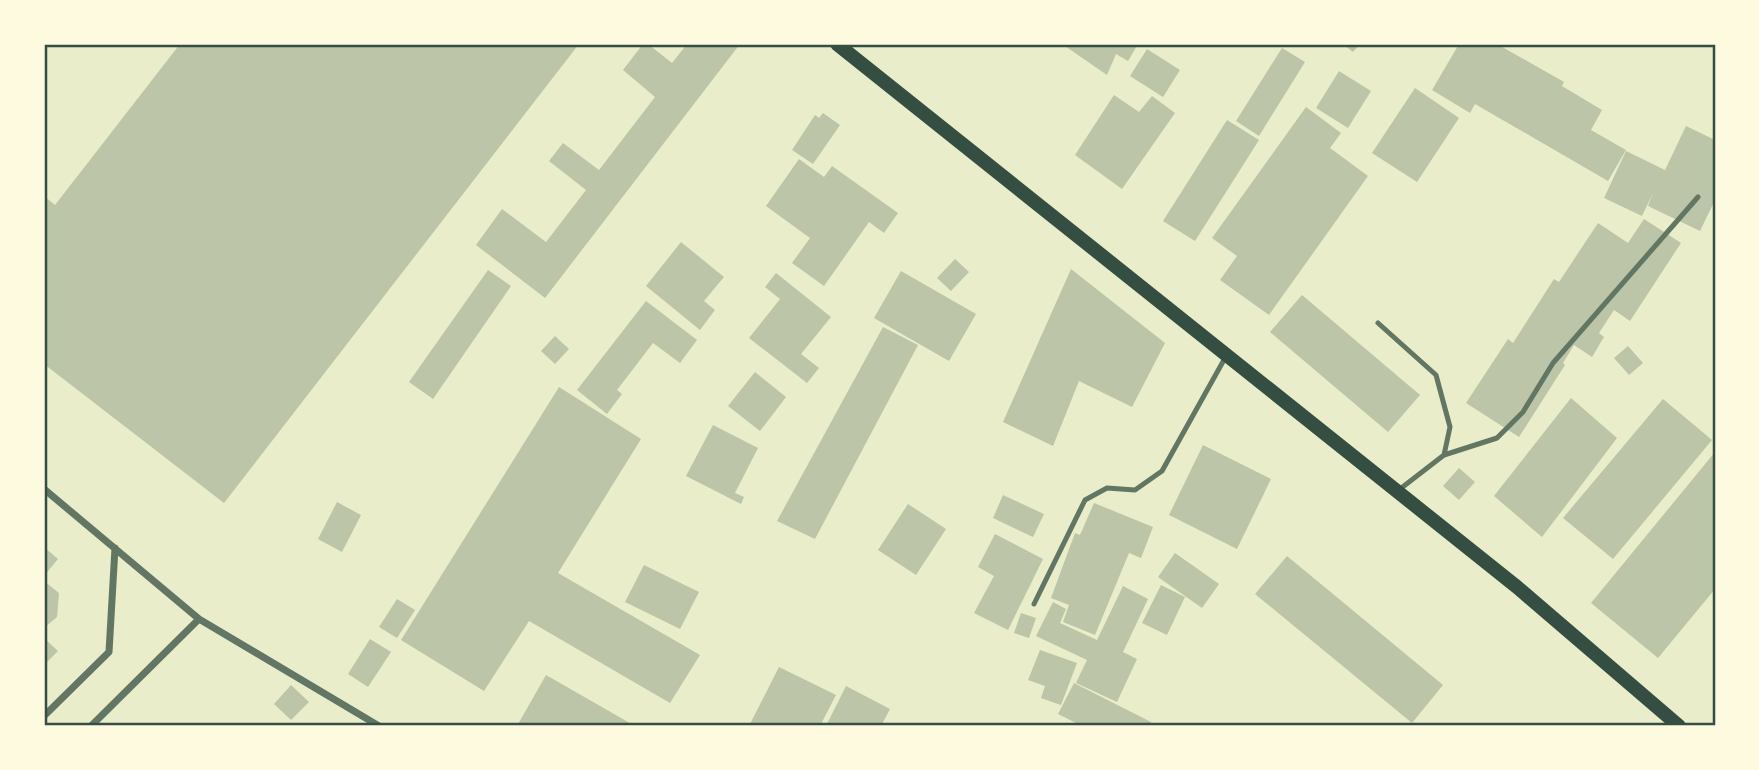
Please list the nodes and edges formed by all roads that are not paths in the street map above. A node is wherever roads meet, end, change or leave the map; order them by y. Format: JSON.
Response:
{"nodes":[{"id":1,"x":837,"y":44,"type":"edge"},
{"id":2,"x":1698,"y":197,"type":"dead end"},
{"id":3,"x":1378,"y":323,"type":"dead end"},
{"id":4,"x":1227,"y":355,"type":"junction"},
{"id":5,"x":1444,"y":455,"type":"junction"},
{"id":6,"x":46,"y":490,"type":"edge"},
{"id":7,"x":1397,"y":491,"type":"junction"},
{"id":8,"x":115,"y":548,"type":"junction"},
{"id":9,"x":1034,"y":604,"type":"dead end"},
{"id":10,"x":200,"y":619,"type":"junction"},
{"id":11,"x":44,"y":716,"type":"edge"},
{"id":12,"x":91,"y":726,"type":"edge"},
{"id":13,"x":380,"y":726,"type":"edge"},
{"id":14,"x":1679,"y":726,"type":"edge"}],
"edges":[{"from":1,"to":4,"type":"main road"},
{"from":2,"to":5,"type":"lane"},
{"from":3,"to":5,"type":"lane"},
{"from":4,"to":7,"type":"main road"},
{"from":4,"to":9,"type":"lane"},
{"from":5,"to":7,"type":"lane"},
{"from":6,"to":8,"type":"street"},
{"from":7,"to":14,"type":"main road"},
{"from":8,"to":10,"type":"street"},
{"from":8,"to":11,"type":"street"},
{"from":10,"to":12,"type":"street"},
{"from":10,"to":13,"type":"street"}]}
